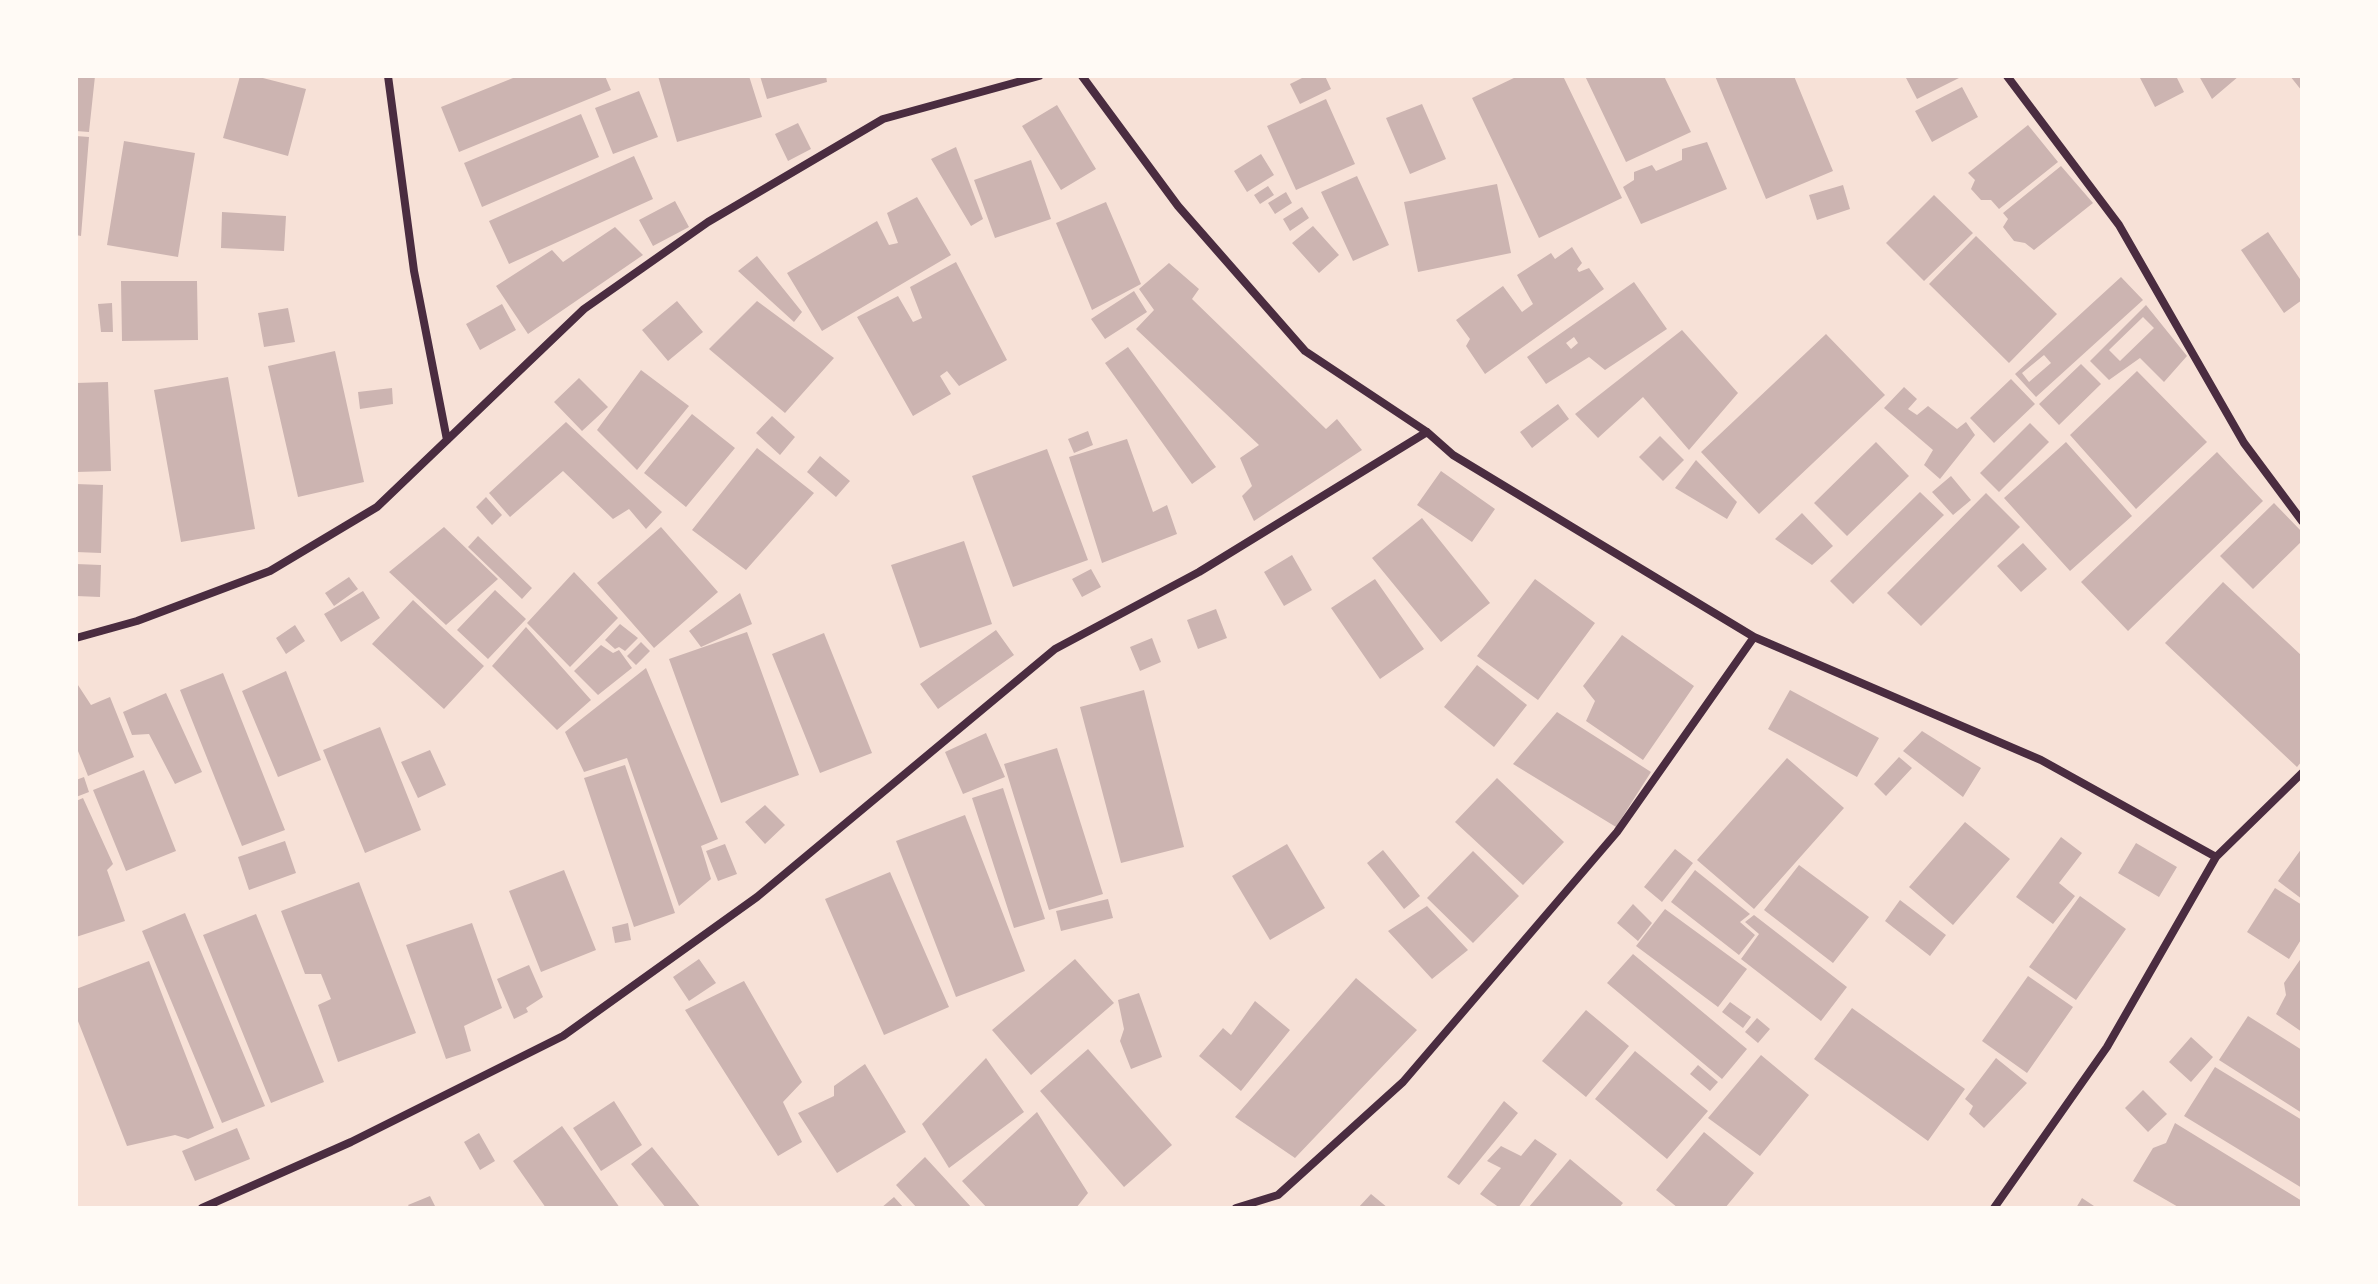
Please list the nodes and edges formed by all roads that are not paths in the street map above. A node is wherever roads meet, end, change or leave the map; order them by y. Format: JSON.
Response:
{"nodes":[{"id":1,"x":388,"y":76,"type":"edge"},
{"id":2,"x":1039,"y":76,"type":"edge"},
{"id":3,"x":1082,"y":76,"type":"edge"},
{"id":4,"x":2007,"y":76,"type":"edge"},
{"id":5,"x":1427,"y":432,"type":"junction"},
{"id":6,"x":447,"y":440,"type":"junction"},
{"id":7,"x":2302,"y":521,"type":"edge"},
{"id":8,"x":1754,"y":637,"type":"junction"},
{"id":9,"x":76,"y":638,"type":"edge"},
{"id":10,"x":2302,"y":773,"type":"edge"},
{"id":11,"x":2216,"y":857,"type":"junction"},
{"id":12,"x":202,"y":1208,"type":"edge"},
{"id":13,"x":1236,"y":1208,"type":"edge"},
{"id":14,"x":1994,"y":1208,"type":"edge"}],
"edges":[{"from":1,"to":6,"type":"street"},
{"from":2,"to":6,"type":"street"},
{"from":3,"to":5,"type":"street"},
{"from":4,"to":7,"type":"street"},
{"from":5,"to":8,"type":"street"},
{"from":5,"to":12,"type":"street"},
{"from":6,"to":9,"type":"street"},
{"from":8,"to":11,"type":"street"},
{"from":8,"to":13,"type":"street"},
{"from":10,"to":11,"type":"street"},
{"from":11,"to":14,"type":"street"}]}
